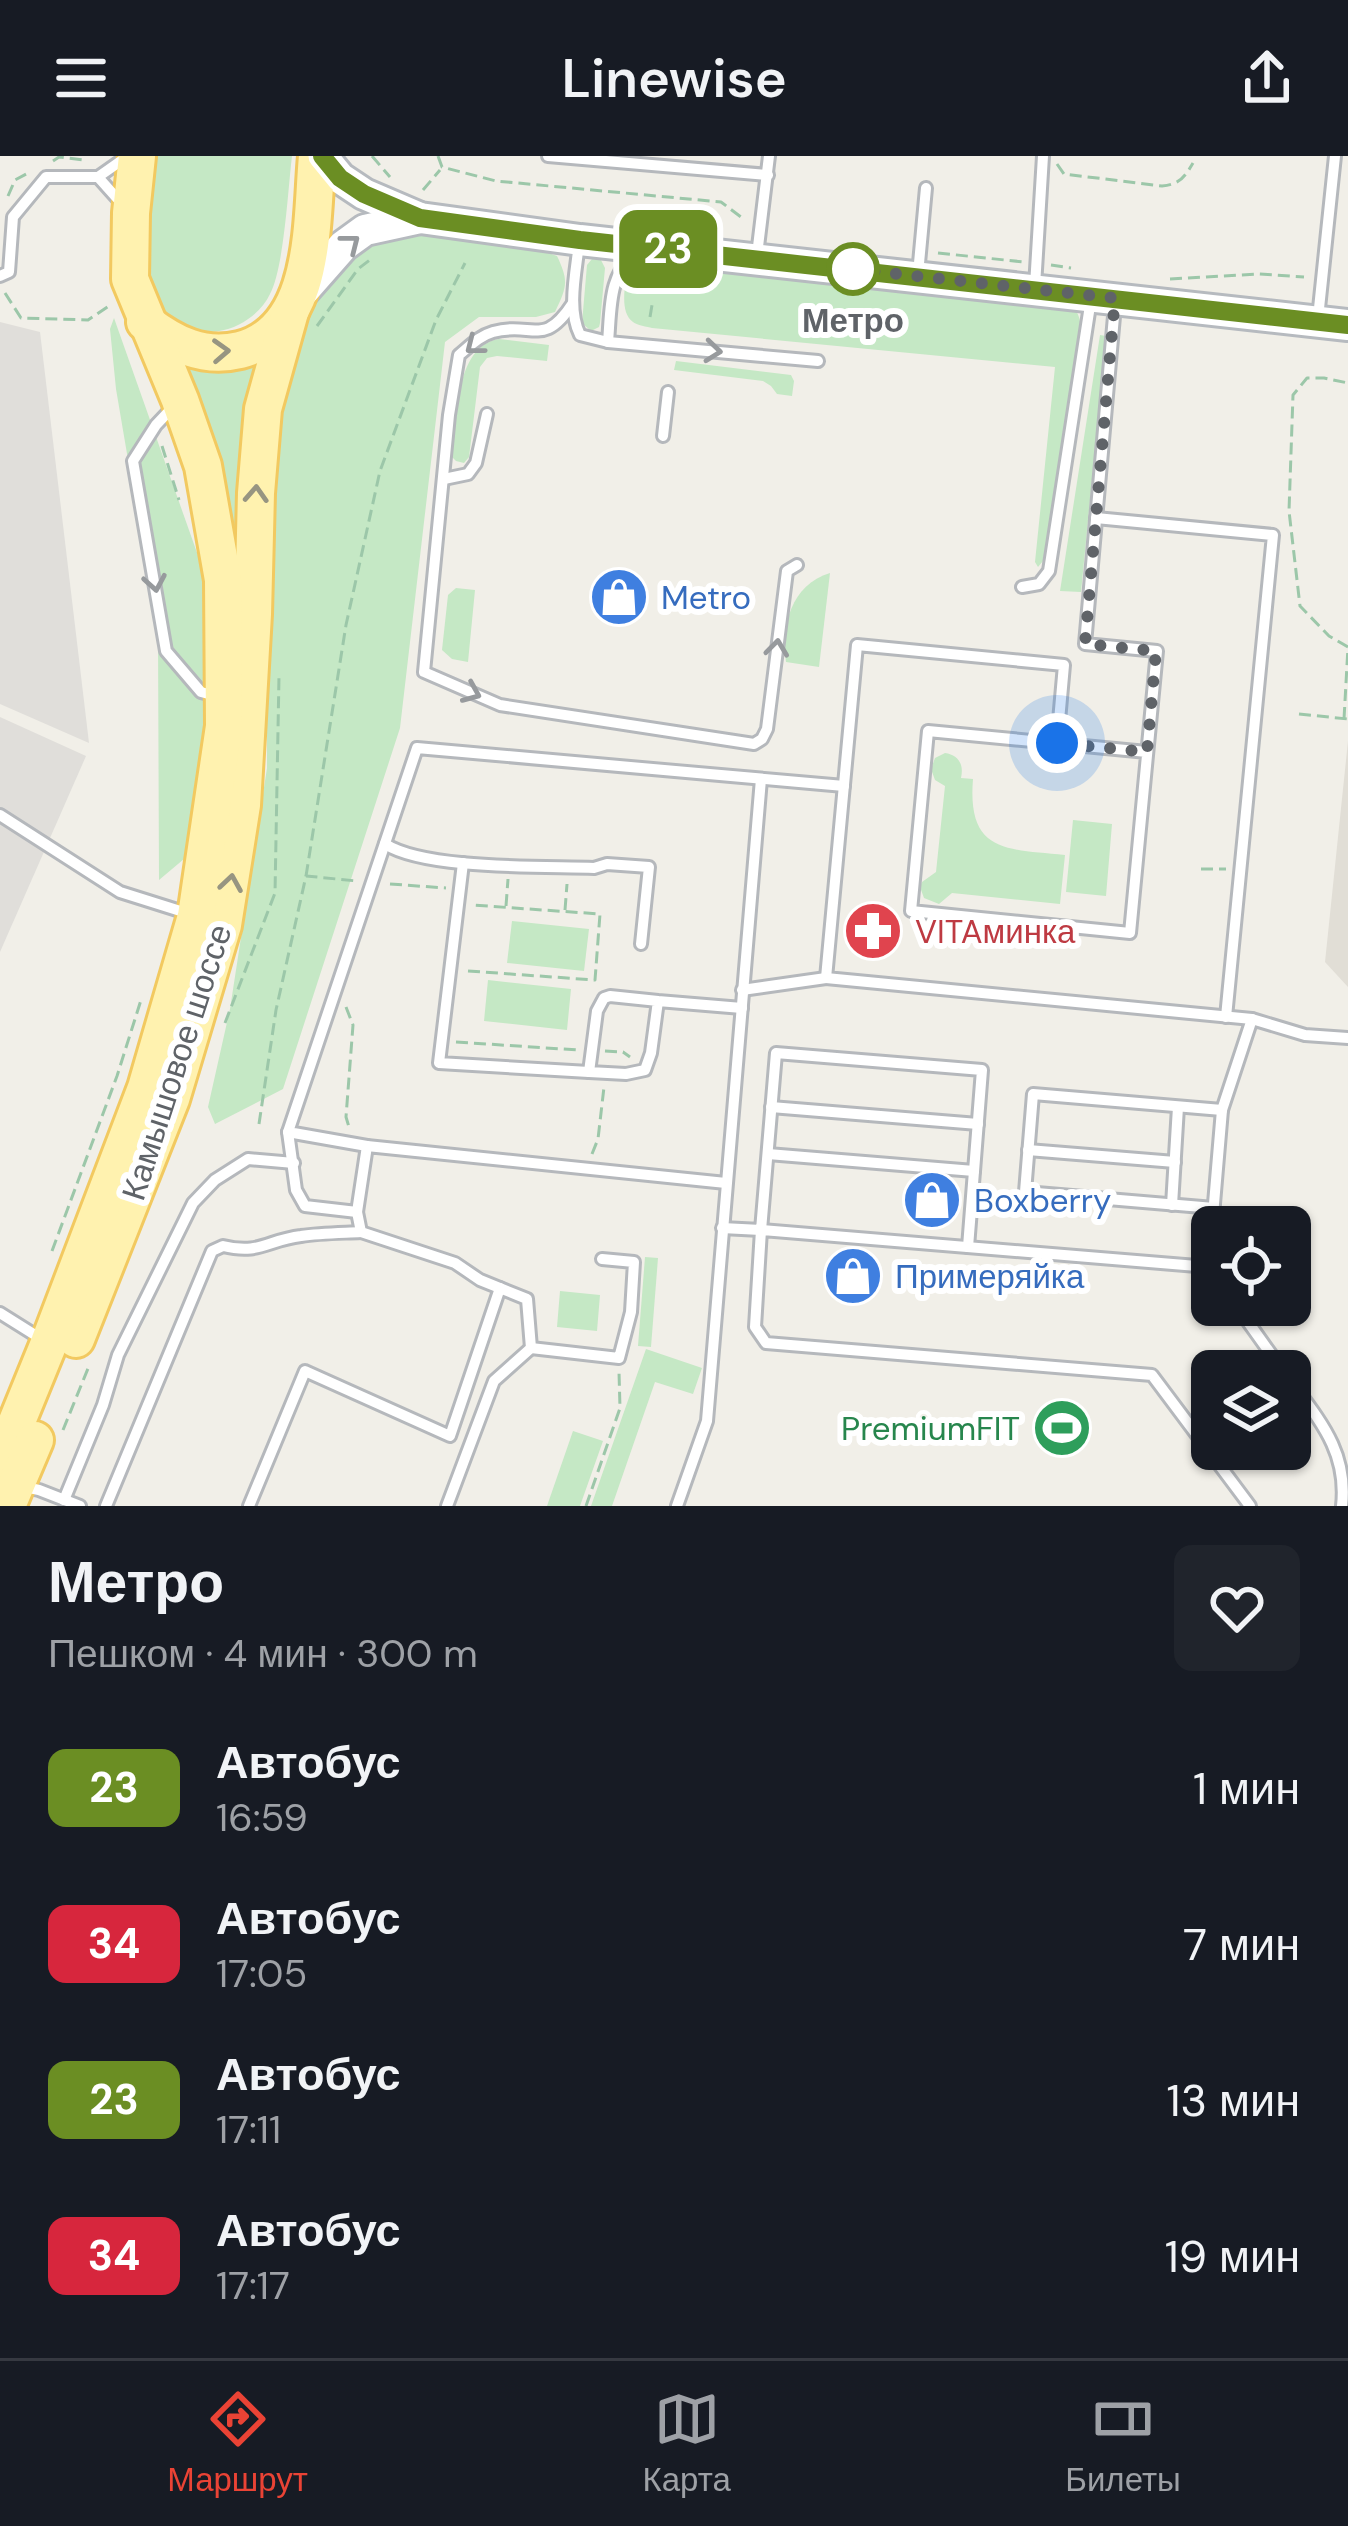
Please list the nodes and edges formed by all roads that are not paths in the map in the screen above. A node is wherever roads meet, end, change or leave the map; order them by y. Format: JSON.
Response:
{"nodes":[{"id":1,"x":128,"y":156,"type":"edge"},
{"id":2,"x":137,"y":156,"type":"edge"},
{"id":3,"x":320,"y":156,"type":"edge"},
{"id":4,"x":548,"y":156,"type":"edge"},
{"id":5,"x":769,"y":156,"type":"edge"},
{"id":6,"x":1043,"y":156,"type":"edge"},
{"id":7,"x":1335,"y":156,"type":"edge"},
{"id":8,"x":768,"y":175,"type":"junction"},
{"id":9,"x":98,"y":177,"type":"junction"},
{"id":10,"x":926,"y":188,"type":"dead end"},
{"id":11,"x":131,"y":213,"type":"junction"},
{"id":12,"x":420,"y":218,"type":"junction"},
{"id":13,"x":580,"y":240,"type":"junction"},
{"id":14,"x":644,"y":246,"type":"junction"},
{"id":15,"x":758,"y":246,"type":"junction"},
{"id":16,"x":920,"y":264,"type":"junction"},
{"id":17,"x":0,"y":276,"type":"edge"},
{"id":18,"x":1035,"y":276,"type":"junction"},
{"id":19,"x":1096,"y":288,"type":"junction"},
{"id":20,"x":573,"y":303,"type":"junction"},
{"id":21,"x":299,"y":316,"type":"junction"},
{"id":22,"x":146,"y":322,"type":"junction"},
{"id":23,"x":1333,"y":323,"type":"edge"},
{"id":24,"x":608,"y":342,"type":"junction"},
{"id":25,"x":818,"y":362,"type":"dead end"},
{"id":26,"x":668,"y":392,"type":"dead end"},
{"id":27,"x":180,"y":400,"type":"junction"},
{"id":28,"x":487,"y":414,"type":"dead end"},
{"id":29,"x":663,"y":436,"type":"dead end"},
{"id":30,"x":444,"y":478,"type":"junction"},
{"id":31,"x":1096,"y":518,"type":"junction"},
{"id":32,"x":797,"y":565,"type":"dead end"},
{"id":33,"x":1022,"y":587,"type":"dead end"},
{"id":34,"x":225,"y":712,"type":"junction"},
{"id":35,"x":1057,"y":743,"type":"junction"},
{"id":36,"x":1147,"y":752,"type":"junction"},
{"id":37,"x":761,"y":779,"type":"junction"},
{"id":38,"x":844,"y":786,"type":"junction"},
{"id":39,"x":0,"y":815,"type":"edge"},
{"id":40,"x":385,"y":844,"type":"junction"},
{"id":41,"x":463,"y":863,"type":"junction"},
{"id":42,"x":196,"y":916,"type":"junction"},
{"id":43,"x":641,"y":944,"type":"dead end"},
{"id":44,"x":826,"y":978,"type":"junction"},
{"id":45,"x":742,"y":990,"type":"junction"},
{"id":46,"x":658,"y":1001,"type":"junction"},
{"id":47,"x":742,"y":1008,"type":"junction"},
{"id":48,"x":1226,"y":1017,"type":"junction"},
{"id":49,"x":1252,"y":1019,"type":"junction"},
{"id":50,"x":1348,"y":1038,"type":"edge"},
{"id":51,"x":589,"y":1072,"type":"junction"},
{"id":52,"x":771,"y":1107,"type":"junction"},
{"id":53,"x":1178,"y":1107,"type":"junction"},
{"id":54,"x":1222,"y":1110,"type":"junction"},
{"id":55,"x":978,"y":1124,"type":"junction"},
{"id":56,"x":288,"y":1132,"type":"junction"},
{"id":57,"x":367,"y":1146,"type":"junction"},
{"id":58,"x":1028,"y":1150,"type":"junction"},
{"id":59,"x":767,"y":1154,"type":"junction"},
{"id":60,"x":1175,"y":1162,"type":"junction"},
{"id":61,"x":294,"y":1163,"type":"junction"},
{"id":62,"x":974,"y":1171,"type":"junction"},
{"id":63,"x":726,"y":1183,"type":"junction"},
{"id":64,"x":1172,"y":1205,"type":"junction"},
{"id":65,"x":1191,"y":1206,"type":"edge"},
{"id":66,"x":1214,"y":1206,"type":"edge"},
{"id":67,"x":356,"y":1212,"type":"junction"},
{"id":68,"x":722,"y":1228,"type":"junction"},
{"id":69,"x":761,"y":1230,"type":"junction"},
{"id":70,"x":361,"y":1232,"type":"junction"},
{"id":71,"x":968,"y":1247,"type":"junction"},
{"id":72,"x":602,"y":1259,"type":"dead end"},
{"id":73,"x":1191,"y":1268,"type":"edge"},
{"id":74,"x":500,"y":1288,"type":"junction"},
{"id":75,"x":0,"y":1313,"type":"edge"},
{"id":76,"x":50,"y":1342,"type":"junction"},
{"id":77,"x":531,"y":1348,"type":"junction"},
{"id":78,"x":1311,"y":1409,"type":"edge"},
{"id":79,"x":8,"y":1485,"type":"edge"},
{"id":80,"x":64,"y":1500,"type":"junction"},
{"id":81,"x":80,"y":1506,"type":"edge"},
{"id":82,"x":106,"y":1506,"type":"edge"},
{"id":83,"x":250,"y":1506,"type":"edge"},
{"id":84,"x":447,"y":1506,"type":"edge"},
{"id":85,"x":677,"y":1506,"type":"edge"},
{"id":86,"x":1250,"y":1506,"type":"edge"},
{"id":87,"x":1342,"y":1506,"type":"edge"}],
"edges":[{"from":1,"to":9,"type":"lane"},
{"from":2,"to":11,"type":"main road","name":"Камышовое шоссе"},
{"from":3,"to":12,"type":"main road"},
{"from":3,"to":21,"type":"main road","name":"Камышовое шоссе"},
{"from":4,"to":8,"type":"lane"},
{"from":5,"to":8,"type":"lane"},
{"from":6,"to":18,"type":"lane"},
{"from":7,"to":23,"type":"lane"},
{"from":8,"to":15,"type":"lane"},
{"from":9,"to":11,"type":"lane"},
{"from":9,"to":17,"type":"lane"},
{"from":10,"to":16,"type":"lane"},
{"from":11,"to":22,"type":"main road","name":"Камышовое шоссе"},
{"from":12,"to":13,"type":"main road"},
{"from":21,"to":12,"type":"main road","one_way":true},
{"from":13,"to":14,"type":"main road"},
{"from":13,"to":20,"type":"lane"},
{"from":14,"to":15,"type":"main road"},
{"from":14,"to":24,"type":"lane"},
{"from":15,"to":16,"type":"main road"},
{"from":16,"to":18,"type":"main road"},
{"from":18,"to":19,"type":"main road"},
{"from":19,"to":23,"type":"main road"},
{"from":19,"to":31,"type":"lane"},
{"from":19,"to":33,"type":"lane"},
{"from":20,"to":24,"type":"lane"},
{"from":20,"to":30,"type":"lane","one_way":true},
{"from":22,"to":21,"type":"main road","one_way":true},
{"from":79,"to":21,"type":"main road","name":"Камышовое шоссе","one_way":true},
{"from":22,"to":27,"type":"main road","name":"Камышовое шоссе"},
{"from":24,"to":25,"type":"lane","one_way":true},
{"from":26,"to":29,"type":"lane"},
{"from":27,"to":34,"type":"main road","name":"Камышовое шоссе"},
{"from":27,"to":34,"type":"lane","one_way":true},
{"from":28,"to":30,"type":"lane"},
{"from":30,"to":32,"type":"lane","one_way":true},
{"from":31,"to":36,"type":"lane"},
{"from":31,"to":48,"type":"lane"},
{"from":34,"to":42,"type":"main road","name":"Камышовое шоссе"},
{"from":35,"to":36,"type":"lane"},
{"from":35,"to":36,"type":"lane"},
{"from":35,"to":38,"type":"lane"},
{"from":37,"to":38,"type":"lane"},
{"from":37,"to":40,"type":"lane"},
{"from":37,"to":45,"type":"lane"},
{"from":38,"to":44,"type":"lane"},
{"from":39,"to":42,"type":"lane"},
{"from":40,"to":41,"type":"lane"},
{"from":40,"to":56,"type":"lane"},
{"from":41,"to":43,"type":"lane"},
{"from":41,"to":51,"type":"lane"},
{"from":42,"to":76,"type":"main road","name":"Камышовое шоссе"},
{"from":44,"to":45,"type":"lane"},
{"from":44,"to":48,"type":"lane"},
{"from":45,"to":47,"type":"lane"},
{"from":46,"to":47,"type":"lane"},
{"from":46,"to":51,"type":"lane"},
{"from":46,"to":51,"type":"lane"},
{"from":47,"to":63,"type":"lane"},
{"from":48,"to":49,"type":"lane"},
{"from":49,"to":50,"type":"lane"},
{"from":49,"to":54,"type":"lane"},
{"from":52,"to":55,"type":"lane"},
{"from":52,"to":55,"type":"lane"},
{"from":52,"to":59,"type":"lane"},
{"from":53,"to":54,"type":"lane"},
{"from":53,"to":58,"type":"lane"},
{"from":53,"to":60,"type":"lane"},
{"from":54,"to":66,"type":"lane"},
{"from":55,"to":62,"type":"lane"},
{"from":56,"to":57,"type":"lane"},
{"from":56,"to":61,"type":"lane"},
{"from":57,"to":63,"type":"lane"},
{"from":57,"to":67,"type":"lane"},
{"from":58,"to":60,"type":"lane"},
{"from":58,"to":64,"type":"lane"},
{"from":59,"to":62,"type":"lane"},
{"from":59,"to":69,"type":"lane"},
{"from":60,"to":64,"type":"lane"},
{"from":61,"to":67,"type":"lane"},
{"from":61,"to":80,"type":"lane"},
{"from":62,"to":71,"type":"lane"},
{"from":63,"to":68,"type":"lane"},
{"from":64,"to":65,"type":"lane"},
{"from":67,"to":70,"type":"lane"},
{"from":68,"to":69,"type":"lane"},
{"from":68,"to":85,"type":"lane"},
{"from":69,"to":71,"type":"lane"},
{"from":69,"to":86,"type":"lane"},
{"from":70,"to":74,"type":"lane"},
{"from":70,"to":82,"type":"lane"},
{"from":71,"to":73,"type":"lane"},
{"from":72,"to":77,"type":"lane"},
{"from":74,"to":77,"type":"lane"},
{"from":74,"to":83,"type":"lane"},
{"from":75,"to":76,"type":"lane"},
{"from":76,"to":79,"type":"main road","name":"Камышовое шоссе"},
{"from":77,"to":84,"type":"lane"},
{"from":78,"to":87,"type":"lane"},
{"from":79,"to":80,"type":"lane"},
{"from":80,"to":81,"type":"lane"}]}
